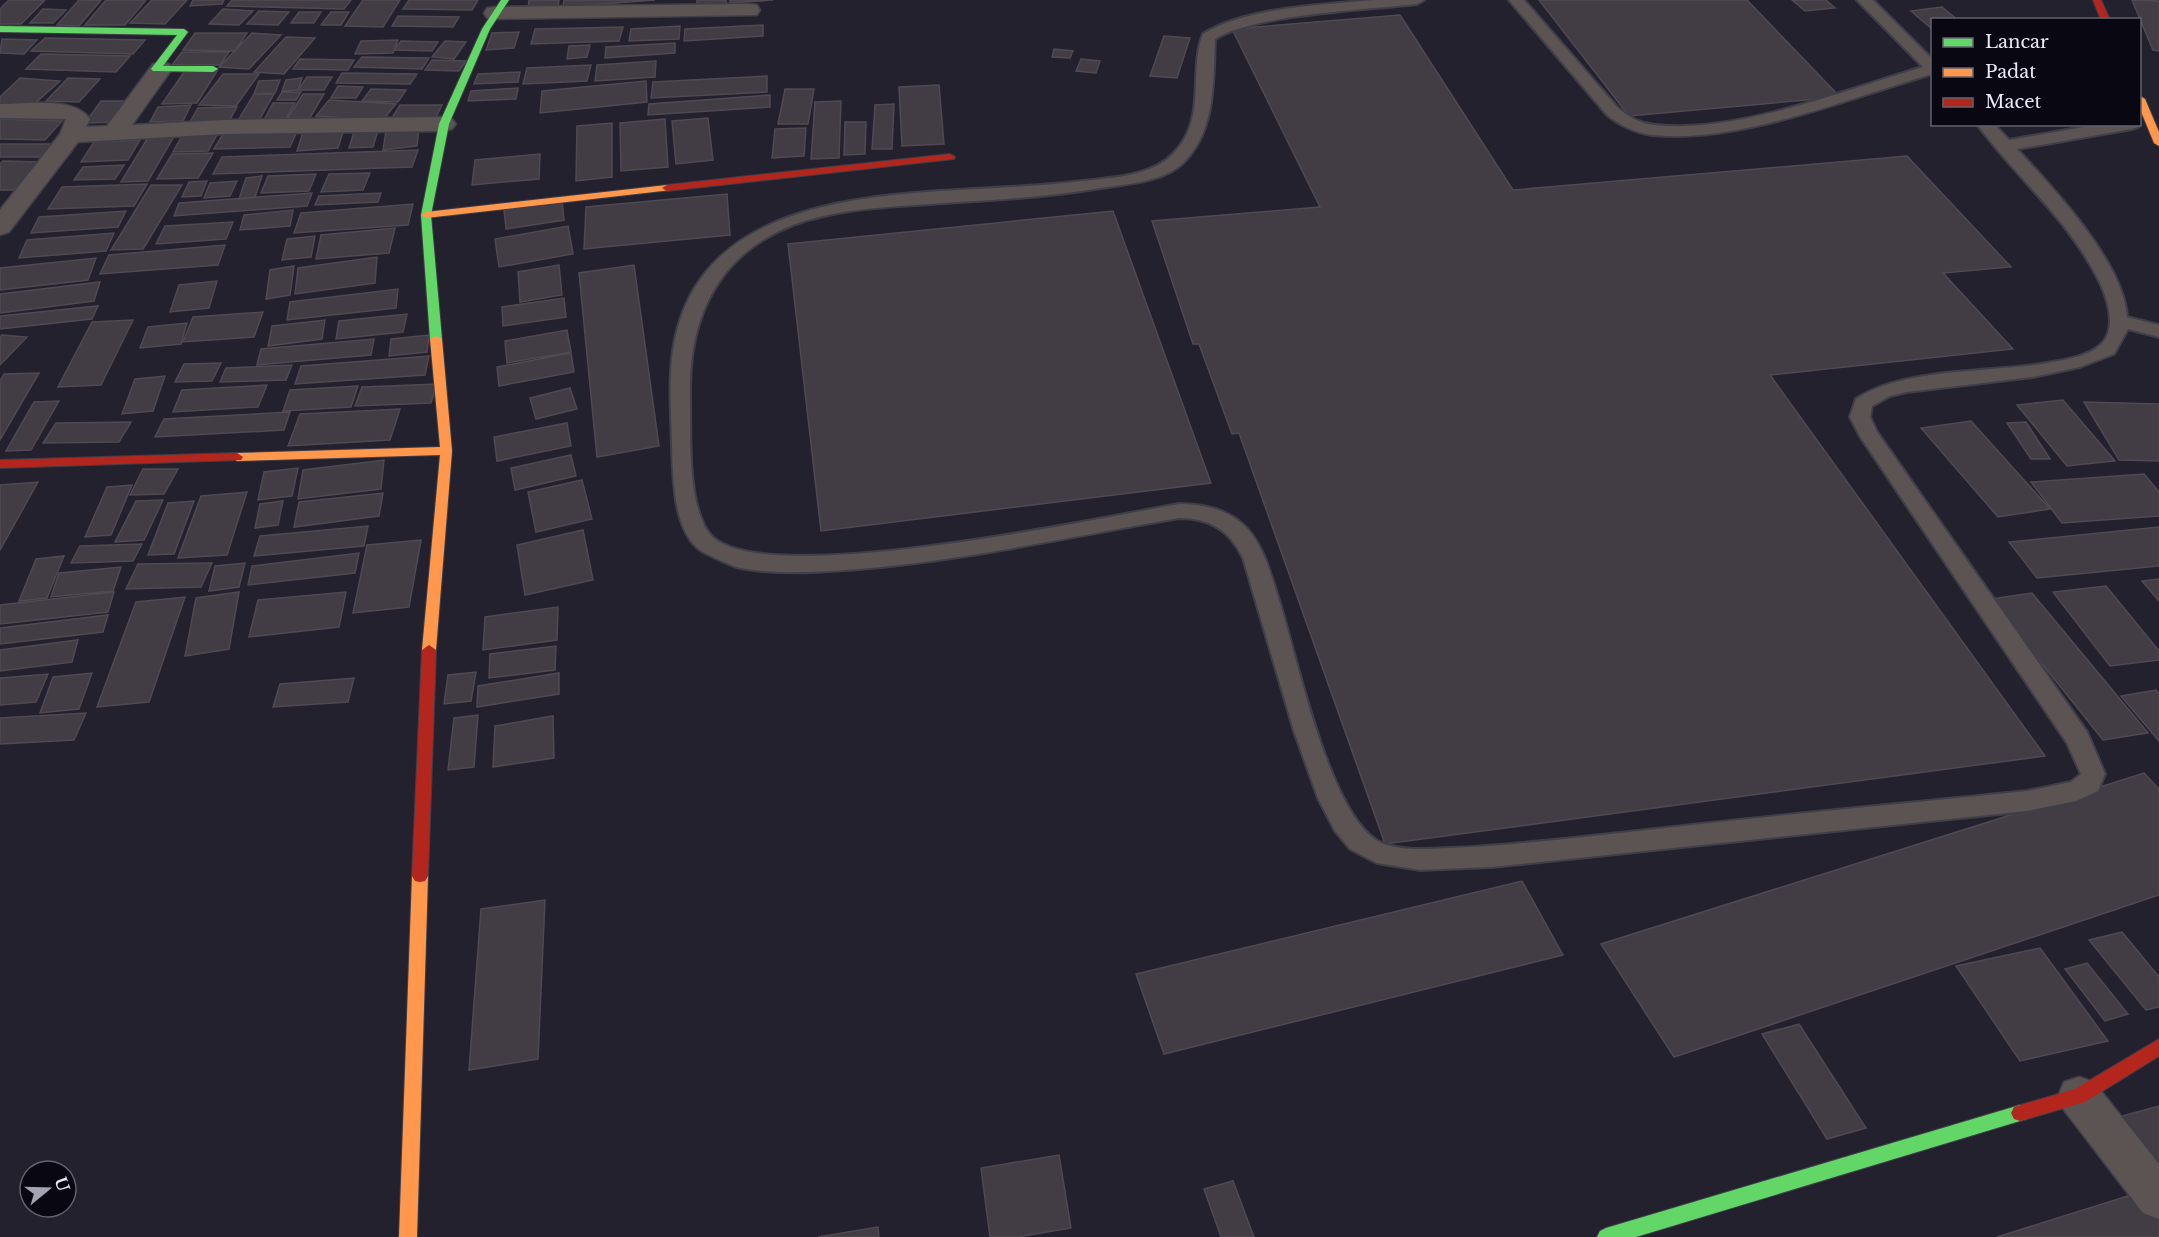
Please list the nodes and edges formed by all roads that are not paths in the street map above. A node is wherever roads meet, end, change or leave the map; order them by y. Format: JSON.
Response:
{"nodes":[{"id":1,"x":1417,"y":0,"type":"edge"},
{"id":2,"x":1516,"y":0,"type":"edge"},
{"id":3,"x":1864,"y":0,"type":"edge"},
{"id":4,"x":2097,"y":0,"type":"edge"},
{"id":5,"x":500,"y":7,"type":"edge"},
{"id":6,"x":749,"y":10,"type":"dead end"},
{"id":7,"x":2105,"y":18,"type":"edge"},
{"id":8,"x":0,"y":29,"type":"edge"},
{"id":9,"x":1931,"y":67,"type":"edge"},
{"id":10,"x":1931,"y":68,"type":"edge"},
{"id":11,"x":161,"y":69,"type":"junction"},
{"id":12,"x":213,"y":69,"type":"dead end"},
{"id":13,"x":0,"y":111,"type":"edge"},
{"id":14,"x":444,"y":124,"type":"junction"},
{"id":15,"x":2141,"y":124,"type":"edge"},
{"id":16,"x":1987,"y":126,"type":"edge"},
{"id":17,"x":2122,"y":126,"type":"edge"},
{"id":18,"x":115,"y":132,"type":"junction"},
{"id":19,"x":71,"y":135,"type":"junction"},
{"id":20,"x":2159,"y":143,"type":"edge"},
{"id":21,"x":2005,"y":146,"type":"junction"},
{"id":22,"x":950,"y":157,"type":"dead end"},
{"id":23,"x":426,"y":215,"type":"junction"},
{"id":24,"x":0,"y":227,"type":"edge"},
{"id":25,"x":2127,"y":322,"type":"junction"},
{"id":26,"x":2159,"y":331,"type":"edge"},
{"id":27,"x":446,"y":451,"type":"junction"},
{"id":28,"x":0,"y":464,"type":"edge"},
{"id":29,"x":2159,"y":1047,"type":"edge"},
{"id":30,"x":2079,"y":1096,"type":"junction"},
{"id":31,"x":2159,"y":1198,"type":"edge"},
{"id":32,"x":408,"y":1237,"type":"edge"},
{"id":33,"x":1606,"y":1237,"type":"edge"}],
"edges":[{"from":1,"to":25,"type":"lane"},
{"from":2,"to":10,"type":"lane"},
{"from":3,"to":9,"type":"lane"},
{"from":4,"to":7,"type":"street"},
{"from":5,"to":6,"type":"street"},
{"from":5,"to":14,"type":"street"},
{"from":8,"to":11,"type":"street"},
{"from":11,"to":12,"type":"street"},
{"from":11,"to":18,"type":"street"},
{"from":13,"to":19,"type":"street"},
{"from":14,"to":18,"type":"street"},
{"from":14,"to":23,"type":"street"},
{"from":15,"to":20,"type":"street"},
{"from":16,"to":21,"type":"lane"},
{"from":17,"to":21,"type":"lane"},
{"from":18,"to":19,"type":"street"},
{"from":19,"to":24,"type":"street"},
{"from":21,"to":25,"type":"lane"},
{"from":22,"to":23,"type":"street"},
{"from":23,"to":27,"type":"street"},
{"from":25,"to":26,"type":"lane"},
{"from":27,"to":28,"type":"street"},
{"from":27,"to":32,"type":"street"},
{"from":29,"to":30,"type":"street"},
{"from":30,"to":31,"type":"street"},
{"from":30,"to":33,"type":"street"}]}
